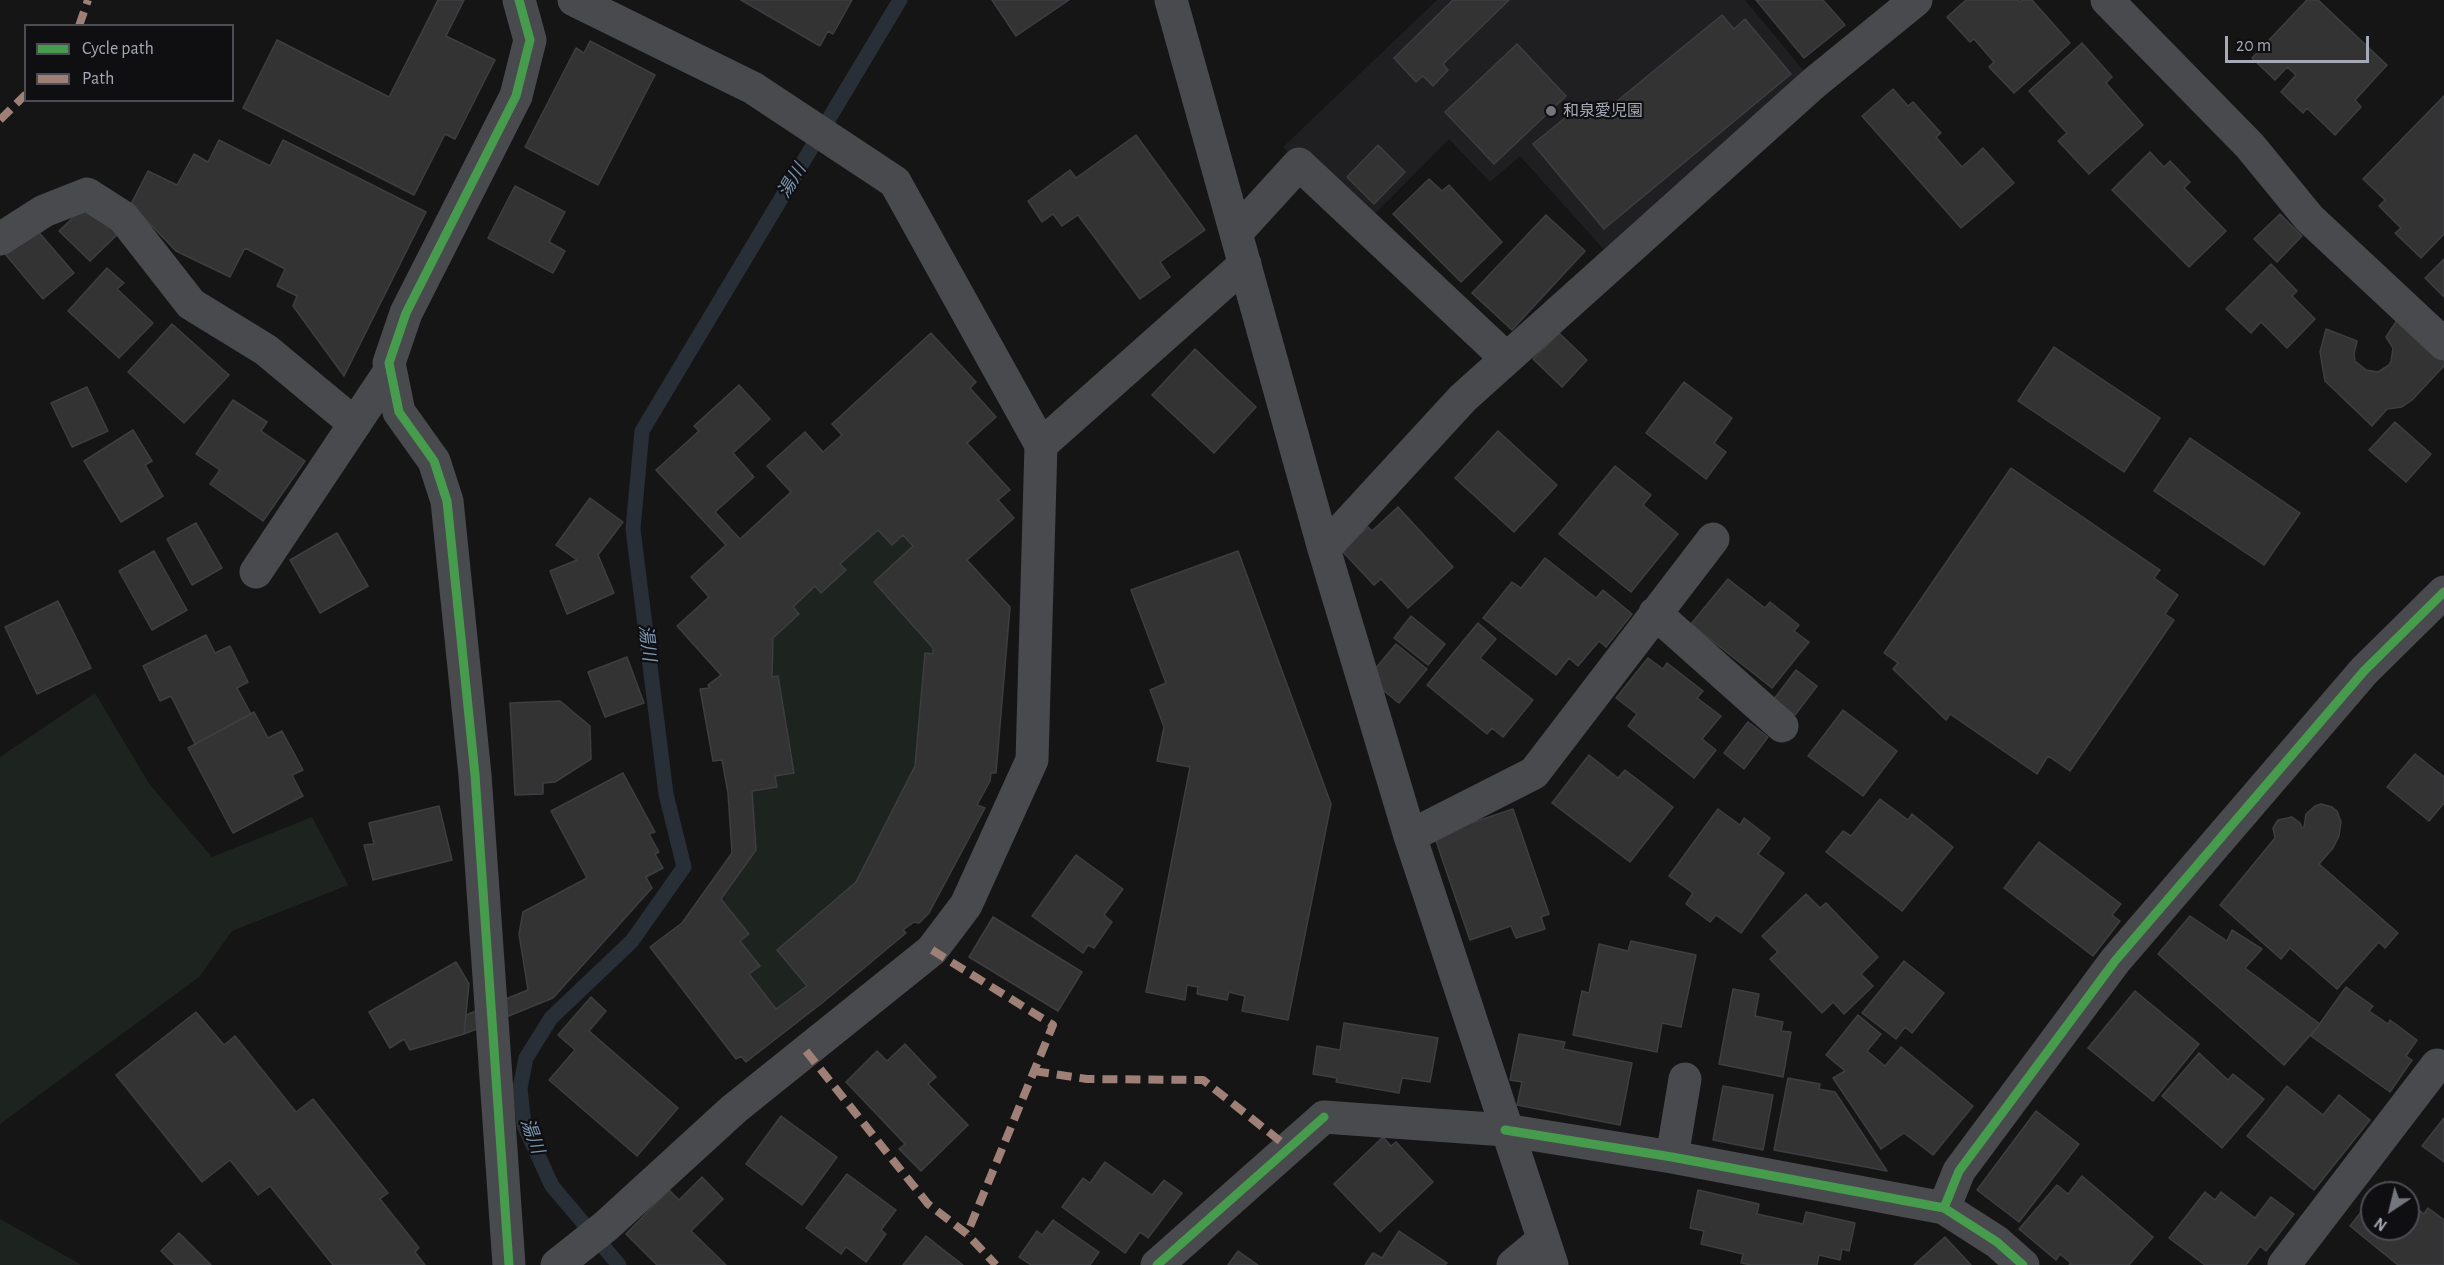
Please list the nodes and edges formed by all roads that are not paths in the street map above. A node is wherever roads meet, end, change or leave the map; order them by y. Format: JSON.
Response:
{"nodes":[{"id":1,"x":519,"y":0,"type":"edge"},
{"id":2,"x":574,"y":0,"type":"edge"},
{"id":3,"x":1171,"y":0,"type":"edge"},
{"id":4,"x":1916,"y":0,"type":"edge"},
{"id":5,"x":2107,"y":0,"type":"edge"},
{"id":6,"x":1236,"y":232,"type":"junction"},
{"id":7,"x":0,"y":239,"type":"edge"},
{"id":8,"x":1245,"y":264,"type":"junction"},
{"id":9,"x":2444,"y":344,"type":"edge"},
{"id":10,"x":1506,"y":358,"type":"junction"},
{"id":11,"x":390,"y":371,"type":"junction"},
{"id":12,"x":355,"y":424,"type":"junction"},
{"id":13,"x":1041,"y":445,"type":"junction"},
{"id":14,"x":1713,"y":539,"type":"dead end"},
{"id":15,"x":1324,"y":549,"type":"junction"},
{"id":16,"x":256,"y":572,"type":"dead end"},
{"id":17,"x":2444,"y":592,"type":"edge"},
{"id":18,"x":1655,"y":613,"type":"junction"},
{"id":19,"x":1782,"y":726,"type":"dead end"},
{"id":20,"x":1410,"y":836,"type":"junction"},
{"id":21,"x":2437,"y":1065,"type":"dead end"},
{"id":22,"x":1685,"y":1079,"type":"dead end"},
{"id":23,"x":1505,"y":1130,"type":"junction"},
{"id":24,"x":1672,"y":1157,"type":"junction"},
{"id":25,"x":1944,"y":1208,"type":"junction"},
{"id":26,"x":1548,"y":1252,"type":"edge"},
{"id":27,"x":568,"y":1257,"type":"edge"},
{"id":28,"x":509,"y":1265,"type":"edge"},
{"id":29,"x":1157,"y":1265,"type":"edge"},
{"id":30,"x":1513,"y":1265,"type":"edge"},
{"id":31,"x":2023,"y":1265,"type":"edge"},
{"id":32,"x":2284,"y":1265,"type":"edge"}],
"edges":[{"from":1,"to":11,"type":"street"},
{"from":2,"to":13,"type":"street"},
{"from":3,"to":6,"type":"street"},
{"from":4,"to":10,"type":"street"},
{"from":5,"to":9,"type":"street"},
{"from":6,"to":8,"type":"street"},
{"from":6,"to":10,"type":"street"},
{"from":7,"to":12,"type":"street"},
{"from":8,"to":13,"type":"street"},
{"from":8,"to":15,"type":"street"},
{"from":10,"to":15,"type":"street"},
{"from":11,"to":12,"type":"street"},
{"from":11,"to":28,"type":"street"},
{"from":12,"to":16,"type":"street"},
{"from":13,"to":27,"type":"street"},
{"from":14,"to":18,"type":"street"},
{"from":15,"to":20,"type":"street"},
{"from":17,"to":25,"type":"street"},
{"from":18,"to":19,"type":"street"},
{"from":18,"to":20,"type":"street"},
{"from":20,"to":23,"type":"street"},
{"from":21,"to":32,"type":"street"},
{"from":22,"to":24,"type":"street"},
{"from":23,"to":24,"type":"street"},
{"from":23,"to":26,"type":"street"},
{"from":23,"to":29,"type":"street"},
{"from":24,"to":25,"type":"street"},
{"from":25,"to":31,"type":"street"},
{"from":26,"to":30,"type":"street"}]}
